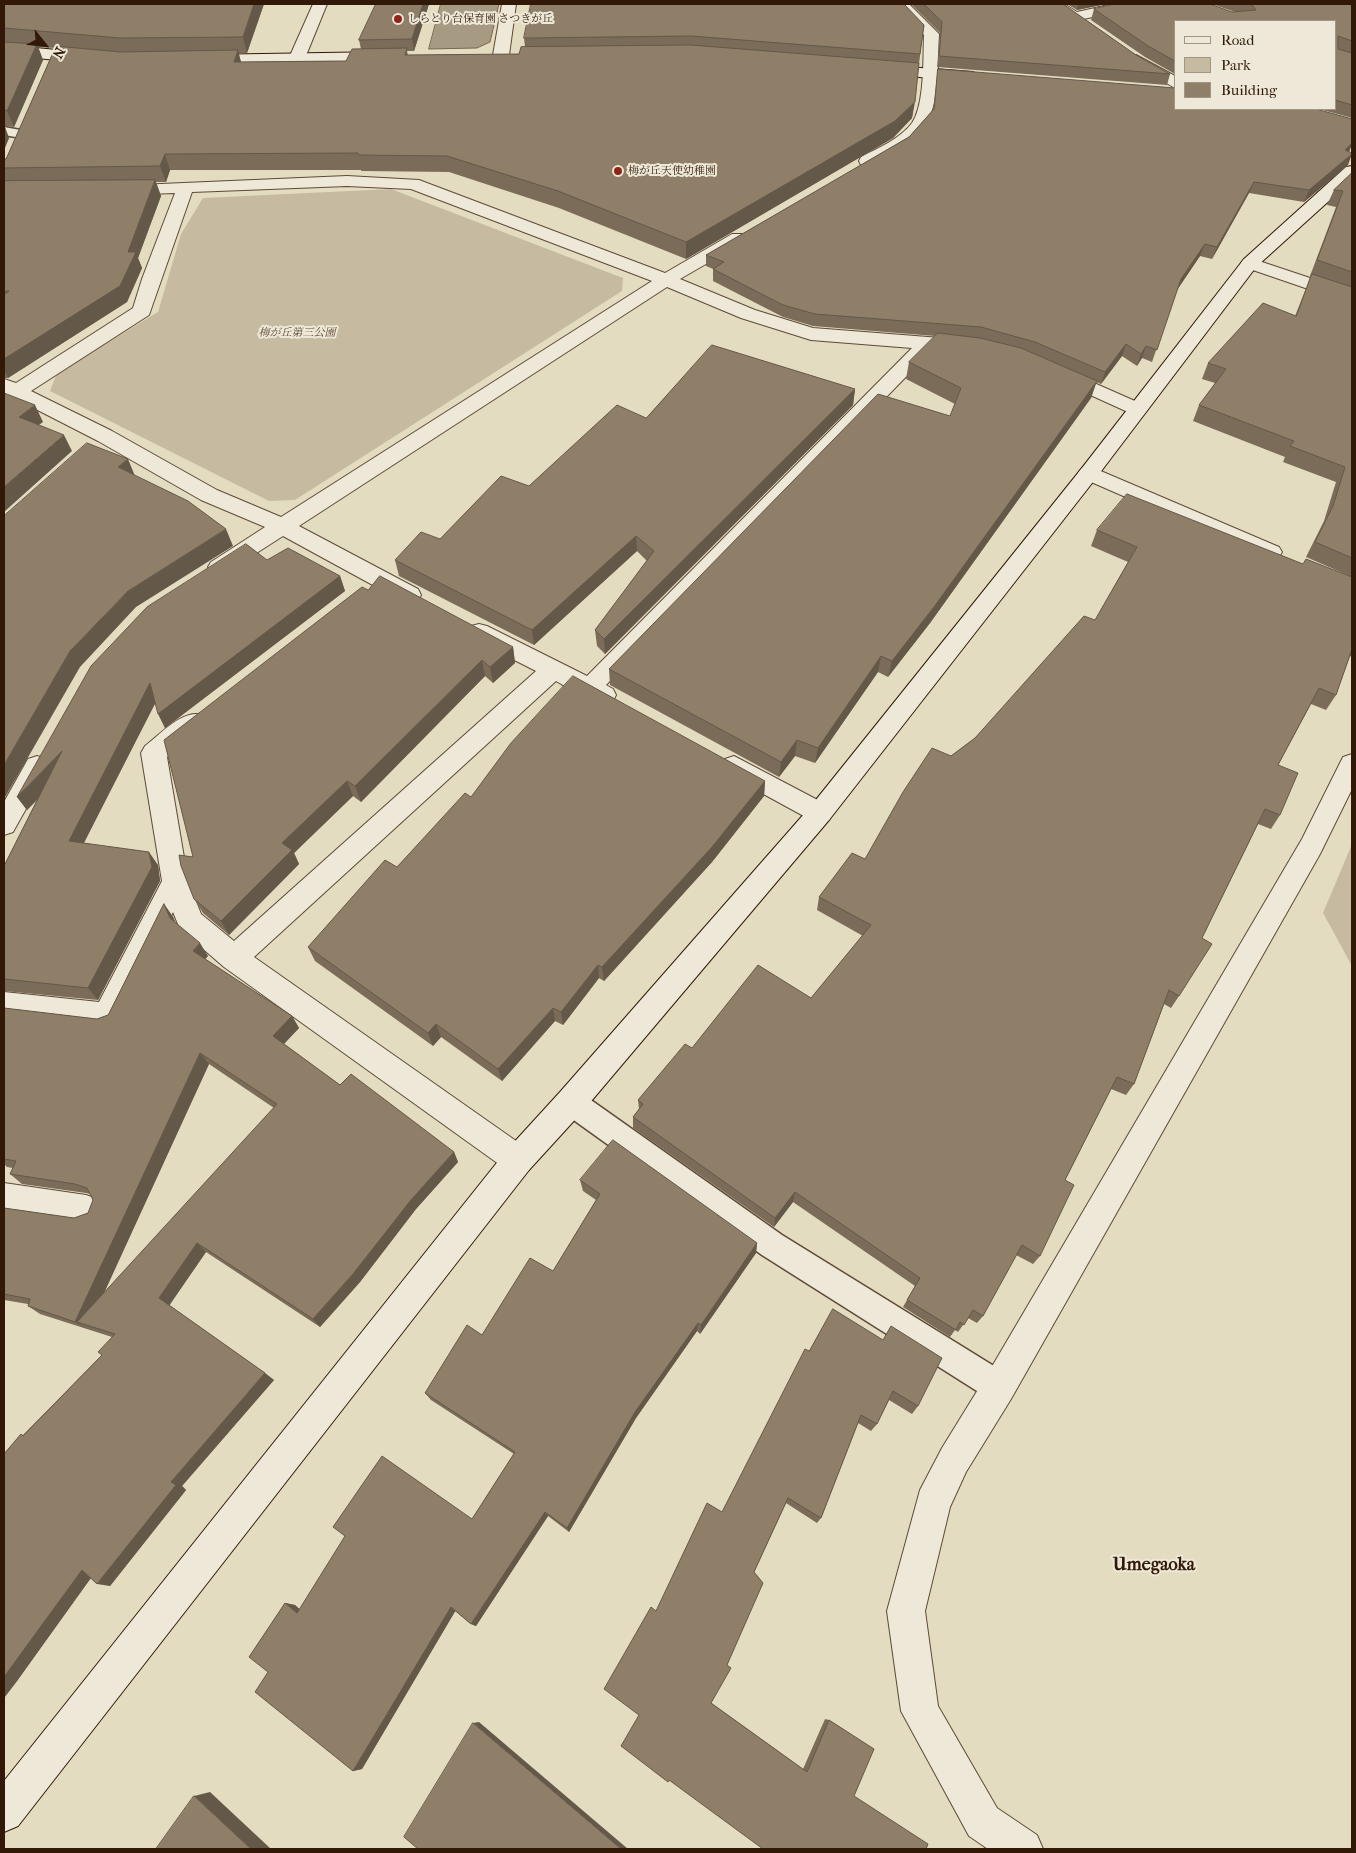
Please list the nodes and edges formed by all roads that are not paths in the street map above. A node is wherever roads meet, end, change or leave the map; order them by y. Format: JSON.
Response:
{"nodes":[{"id":1,"x":320,"y":4,"type":"edge"},
{"id":2,"x":509,"y":4,"type":"edge"},
{"id":3,"x":902,"y":4,"type":"edge"},
{"id":4,"x":1054,"y":4,"type":"edge"},
{"id":5,"x":1131,"y":4,"type":"edge"},
{"id":6,"x":1075,"y":18,"type":"junction"},
{"id":7,"x":1091,"y":29,"type":"edge"},
{"id":8,"x":4,"y":50,"type":"edge"},
{"id":9,"x":1123,"y":51,"type":"edge"},
{"id":10,"x":501,"y":55,"type":"junction"},
{"id":11,"x":520,"y":55,"type":"edge"},
{"id":12,"x":55,"y":56,"type":"junction"},
{"id":13,"x":404,"y":56,"type":"edge"},
{"id":14,"x":481,"y":56,"type":"edge"},
{"id":15,"x":298,"y":58,"type":"junction"},
{"id":16,"x":108,"y":60,"type":"edge"},
{"id":17,"x":183,"y":60,"type":"edge"},
{"id":18,"x":870,"y":69,"type":"edge"},
{"id":19,"x":48,"y":73,"type":"edge"},
{"id":20,"x":929,"y":74,"type":"junction"},
{"id":21,"x":988,"y":78,"type":"edge"},
{"id":22,"x":1174,"y":82,"type":"edge"},
{"id":23,"x":1155,"y":91,"type":"edge"},
{"id":24,"x":1174,"y":93,"type":"edge"},
{"id":25,"x":29,"y":117,"type":"edge"},
{"id":26,"x":4,"y":131,"type":"edge"},
{"id":27,"x":21,"y":134,"type":"junction"},
{"id":28,"x":14,"y":150,"type":"edge"},
{"id":29,"x":1352,"y":171,"type":"edge"},
{"id":30,"x":850,"y":172,"type":"edge"},
{"id":31,"x":185,"y":188,"type":"junction"},
{"id":32,"x":101,"y":190,"type":"edge"},
{"id":33,"x":758,"y":226,"type":"edge"},
{"id":34,"x":1250,"y":263,"type":"junction"},
{"id":35,"x":666,"y":280,"type":"junction"},
{"id":36,"x":1352,"y":298,"type":"edge"},
{"id":37,"x":929,"y":342,"type":"junction"},
{"id":38,"x":988,"y":350,"type":"edge"},
{"id":39,"x":1041,"y":366,"type":"edge"},
{"id":40,"x":8,"y":392,"type":"edge"},
{"id":41,"x":1137,"y":409,"type":"junction"},
{"id":42,"x":1089,"y":473,"type":"junction"},
{"id":43,"x":282,"y":526,"type":"junction"},
{"id":44,"x":1289,"y":560,"type":"edge"},
{"id":45,"x":202,"y":578,"type":"edge"},
{"id":46,"x":379,"y":579,"type":"junction"},
{"id":47,"x":356,"y":597,"type":"edge"},
{"id":48,"x":431,"y":606,"type":"edge"},
{"id":49,"x":458,"y":620,"type":"edge"},
{"id":50,"x":553,"y":670,"type":"junction"},
{"id":51,"x":590,"y":687,"type":"junction"},
{"id":52,"x":216,"y":705,"type":"edge"},
{"id":53,"x":624,"y":706,"type":"edge"},
{"id":54,"x":46,"y":750,"type":"edge"},
{"id":55,"x":718,"y":757,"type":"edge"},
{"id":56,"x":1352,"y":764,"type":"edge"},
{"id":57,"x":820,"y":813,"type":"junction"},
{"id":58,"x":4,"y":825,"type":"edge"},
{"id":59,"x":175,"y":881,"type":"junction"},
{"id":60,"x":234,"y":958,"type":"junction"},
{"id":61,"x":4,"y":1004,"type":"edge"},
{"id":62,"x":571,"y":1102,"type":"junction"},
{"id":63,"x":518,"y":1160,"type":"junction"},
{"id":64,"x":4,"y":1198,"type":"edge"},
{"id":65,"x":86,"y":1210,"type":"edge"},
{"id":66,"x":999,"y":1386,"type":"junction"},
{"id":67,"x":4,"y":1812,"type":"edge"},
{"id":68,"x":1023,"y":1849,"type":"edge"}],
"edges":[{"from":1,"to":15,"type":"street"},
{"from":2,"to":10,"type":"street"},
{"from":3,"to":20,"type":"street"},
{"from":4,"to":6,"type":"street"},
{"from":5,"to":6,"type":"street"},
{"from":6,"to":7,"type":"street"},
{"from":8,"to":12,"type":"street"},
{"from":9,"to":22,"type":"street"},
{"from":10,"to":11,"type":"street"},
{"from":10,"to":14,"type":"street"},
{"from":12,"to":16,"type":"street"},
{"from":12,"to":19,"type":"street"},
{"from":13,"to":15,"type":"street"},
{"from":15,"to":17,"type":"street"},
{"from":18,"to":20,"type":"street"},
{"from":20,"to":21,"type":"street"},
{"from":20,"to":30,"type":"street"},
{"from":23,"to":24,"type":"street"},
{"from":25,"to":27,"type":"street"},
{"from":26,"to":27,"type":"lane"},
{"from":27,"to":28,"type":"street"},
{"from":29,"to":34,"type":"street"},
{"from":31,"to":32,"type":"street"},
{"from":31,"to":35,"type":"street"},
{"from":31,"to":40,"type":"street"},
{"from":33,"to":35,"type":"street"},
{"from":34,"to":36,"type":"street"},
{"from":34,"to":41,"type":"street"},
{"from":35,"to":37,"type":"street"},
{"from":35,"to":43,"type":"street"},
{"from":37,"to":38,"type":"street"},
{"from":37,"to":51,"type":"street"},
{"from":39,"to":41,"type":"street"},
{"from":40,"to":43,"type":"street"},
{"from":41,"to":42,"type":"street"},
{"from":42,"to":44,"type":"street"},
{"from":42,"to":57,"type":"street"},
{"from":43,"to":45,"type":"street"},
{"from":43,"to":46,"type":"street"},
{"from":46,"to":47,"type":"street"},
{"from":46,"to":48,"type":"street"},
{"from":49,"to":50,"type":"street"},
{"from":50,"to":51,"type":"street"},
{"from":50,"to":60,"type":"street"},
{"from":51,"to":53,"type":"street"},
{"from":52,"to":59,"type":"street"},
{"from":54,"to":58,"type":"street"},
{"from":55,"to":57,"type":"street"},
{"from":56,"to":66,"type":"street"},
{"from":57,"to":62,"type":"street"},
{"from":59,"to":60,"type":"street"},
{"from":59,"to":61,"type":"street"},
{"from":60,"to":63,"type":"street"},
{"from":62,"to":63,"type":"street"},
{"from":62,"to":66,"type":"lane"},
{"from":63,"to":67,"type":"street"},
{"from":64,"to":65,"type":"street"},
{"from":66,"to":68,"type":"street"}]}
